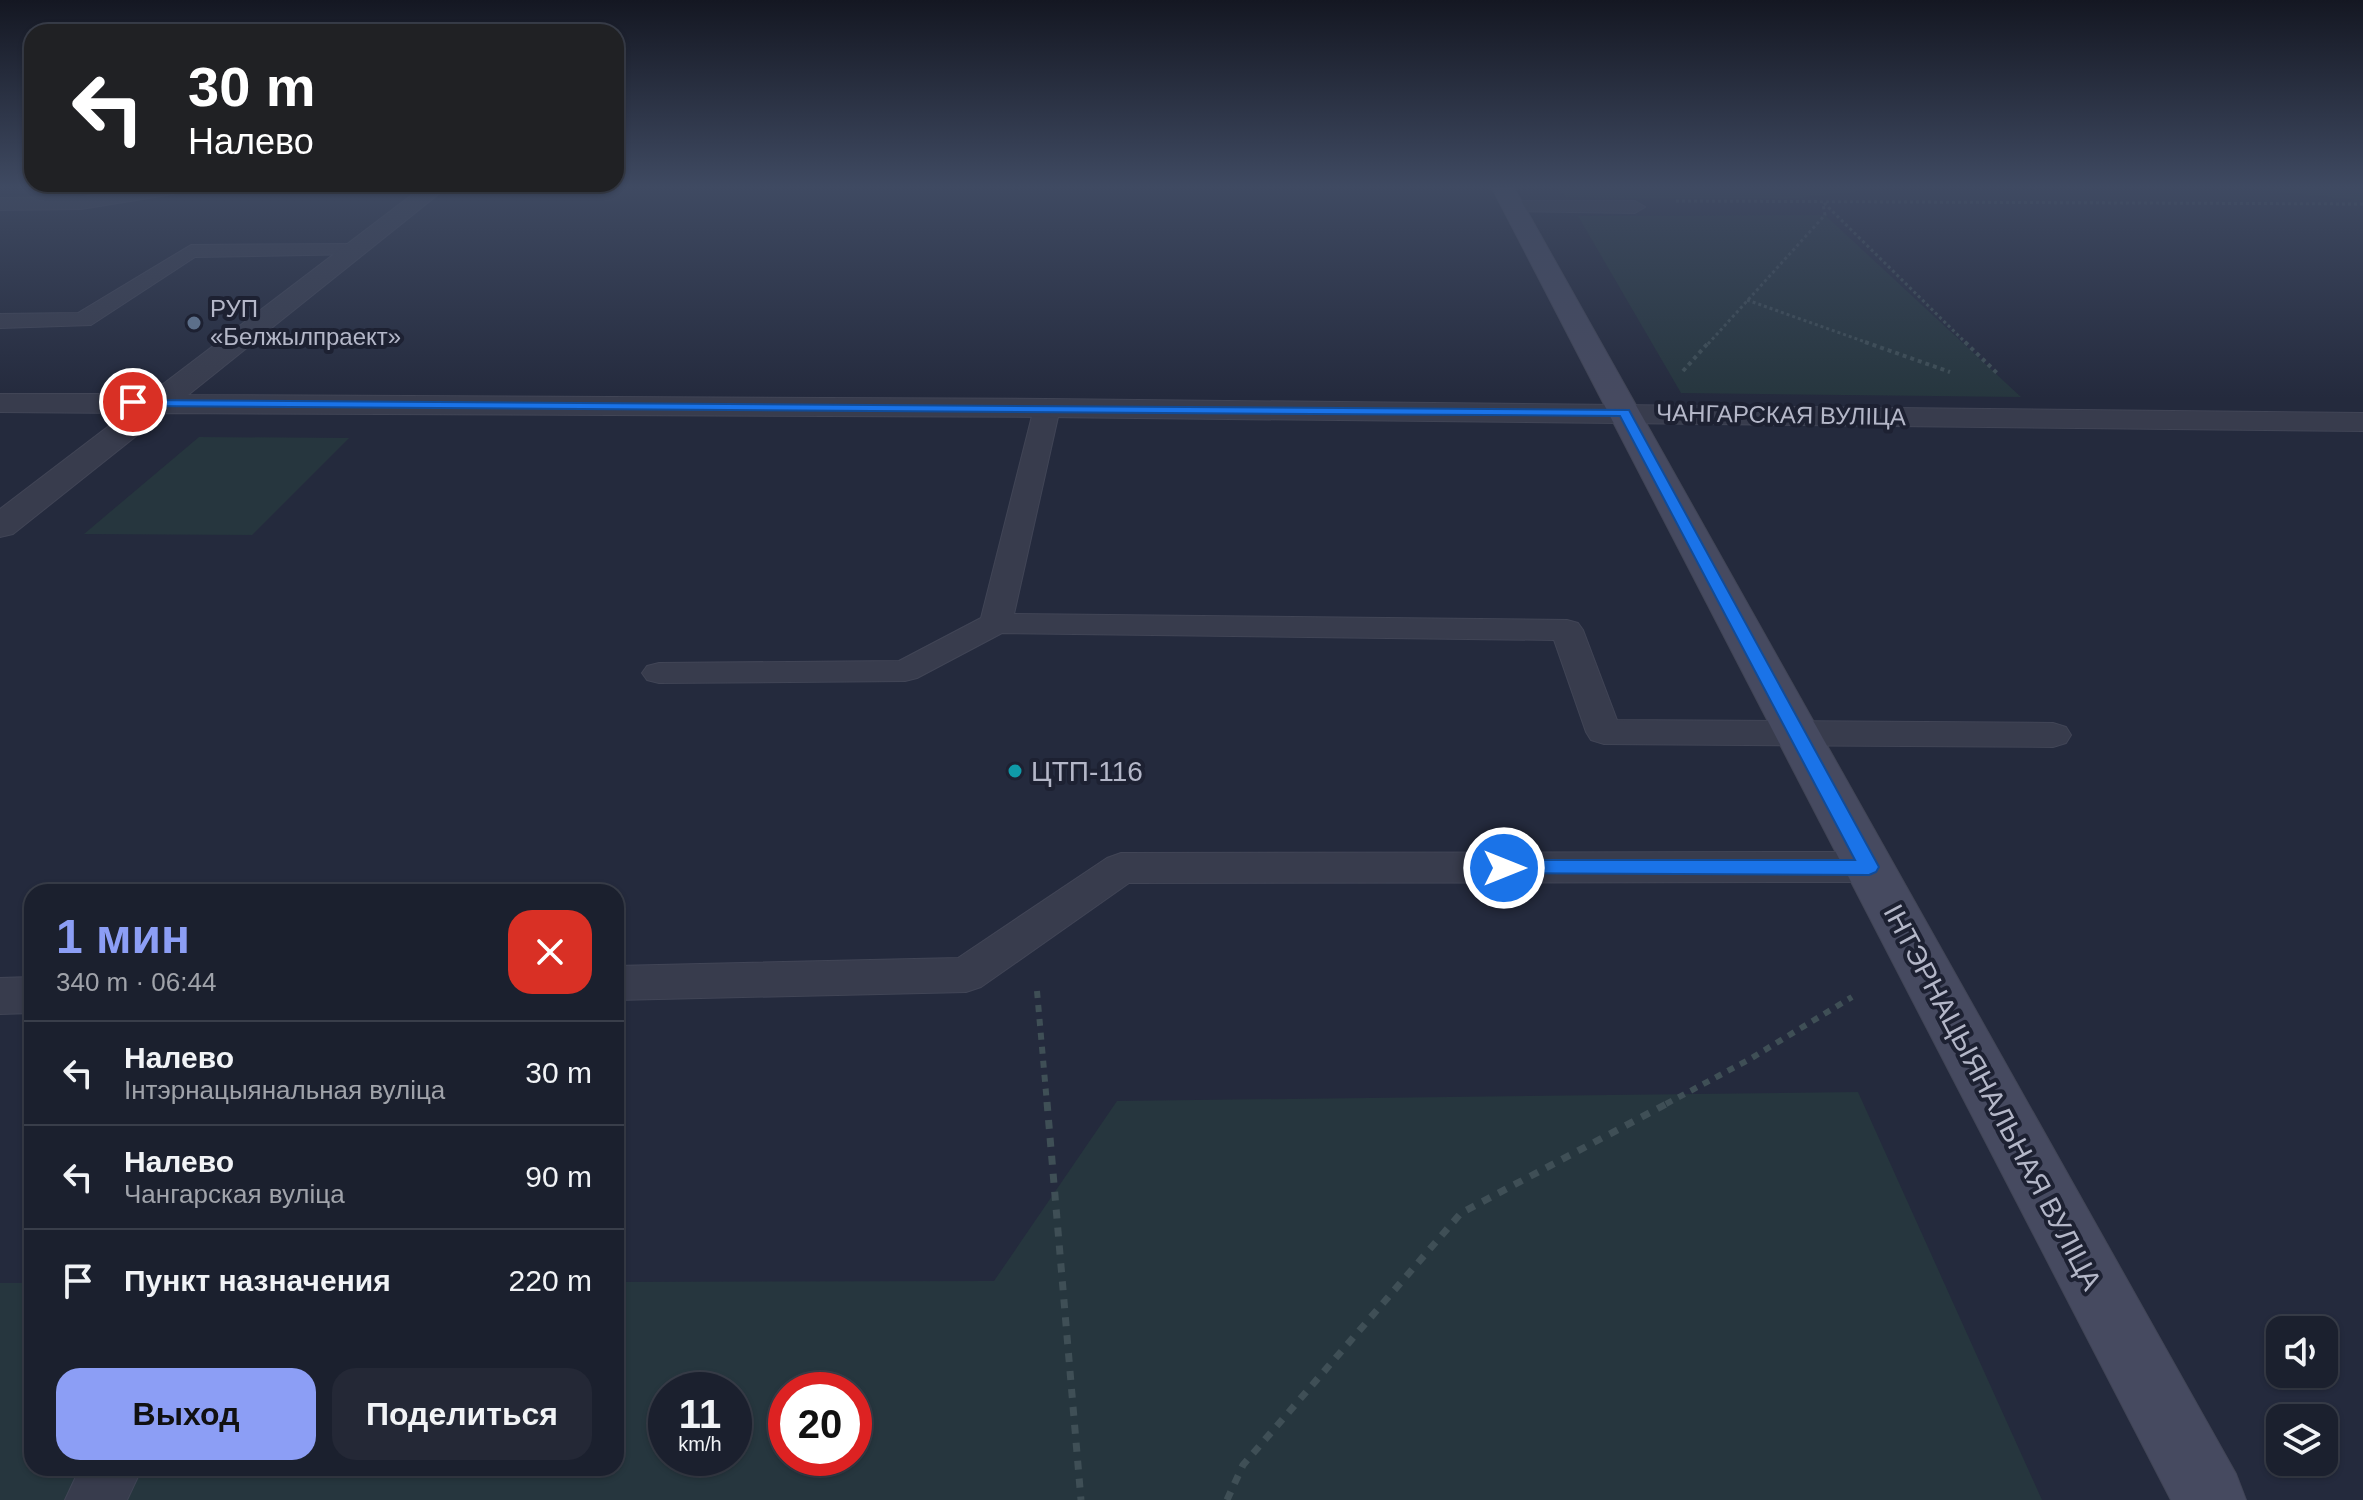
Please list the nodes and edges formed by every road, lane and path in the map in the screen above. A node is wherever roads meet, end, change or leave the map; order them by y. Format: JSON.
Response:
{"nodes":[{"id":1,"x":180,"y":258,"type":"edge"},
{"id":2,"x":343,"y":258,"type":"edge"},
{"id":3,"x":1542,"y":258,"type":"edge"},
{"id":4,"x":1786,"y":258,"type":"edge"},
{"id":5,"x":1881,"y":258,"type":"edge"},
{"id":6,"x":1747,"y":300,"type":"junction"},
{"id":7,"x":0,"y":321,"type":"edge"},
{"id":8,"x":1999,"y":375,"type":"dead end"},
{"id":9,"x":1963,"y":376,"type":"dead end"},
{"id":10,"x":1678,"y":377,"type":"dead end"},
{"id":11,"x":160,"y":402,"type":"junction"},
{"id":12,"x":0,"y":403,"type":"edge"},
{"id":13,"x":1047,"y":408,"type":"junction"},
{"id":14,"x":1625,"y":413,"type":"junction"},
{"id":15,"x":2363,"y":422,"type":"edge"},
{"id":16,"x":0,"y":526,"type":"edge"},
{"id":17,"x":996,"y":623,"type":"junction"},
{"id":18,"x":659,"y":673,"type":"dead end"},
{"id":19,"x":1798,"y":734,"type":"junction"},
{"id":20,"x":2053,"y":735,"type":"dead end"},
{"id":21,"x":1869,"y":867,"type":"junction"},
{"id":22,"x":1032,"y":930,"type":"junction"},
{"id":23,"x":624,"y":983,"type":"edge"},
{"id":24,"x":24,"y":995,"type":"edge"},
{"id":25,"x":0,"y":996,"type":"edge"},
{"id":26,"x":1852,"y":997,"type":"dead end"},
{"id":27,"x":108,"y":1476,"type":"edge"},
{"id":28,"x":95,"y":1500,"type":"edge"},
{"id":29,"x":1081,"y":1500,"type":"edge"},
{"id":30,"x":1227,"y":1500,"type":"edge"},
{"id":31,"x":2210,"y":1500,"type":"edge"}],
"edges":[{"from":1,"to":7,"type":"lane"},
{"from":2,"to":11,"type":"street"},
{"from":3,"to":14,"type":"main road","name":"ІНТЭРНАЦЫЯНАЛЬНАЯ ВУЛІЦА"},
{"from":4,"to":6,"type":"path"},
{"from":5,"to":8,"type":"path"},
{"from":6,"to":9,"type":"path"},
{"from":6,"to":10,"type":"path"},
{"from":11,"to":12,"type":"street","name":"ЧАНГАРСКАЯ ВУЛІЦА"},
{"from":11,"to":13,"type":"street","name":"ЧАНГАРСКАЯ ВУЛІЦА"},
{"from":11,"to":16,"type":"street"},
{"from":13,"to":14,"type":"street","name":"ЧАНГАРСКАЯ ВУЛІЦА"},
{"from":13,"to":17,"type":"lane"},
{"from":14,"to":15,"type":"street","name":"ЧАНГАРСКАЯ ВУЛІЦА"},
{"from":14,"to":19,"type":"main road","name":"ІНТЭРНАЦЫЯНАЛЬНАЯ ВУЛІЦА"},
{"from":17,"to":18,"type":"lane"},
{"from":17,"to":19,"type":"lane"},
{"from":19,"to":20,"type":"lane"},
{"from":19,"to":21,"type":"main road","name":"ІНТЭРНАЦЫЯНАЛЬНАЯ ВУЛІЦА"},
{"from":21,"to":22,"type":"lane"},
{"from":21,"to":31,"type":"main road","name":"ІНТЭРНАЦЫЯНАЛЬНАЯ ВУЛІЦА"},
{"from":22,"to":23,"type":"lane"},
{"from":22,"to":29,"type":"path"},
{"from":24,"to":25,"type":"lane"},
{"from":26,"to":30,"type":"path"},
{"from":27,"to":28,"type":"lane"}]}
